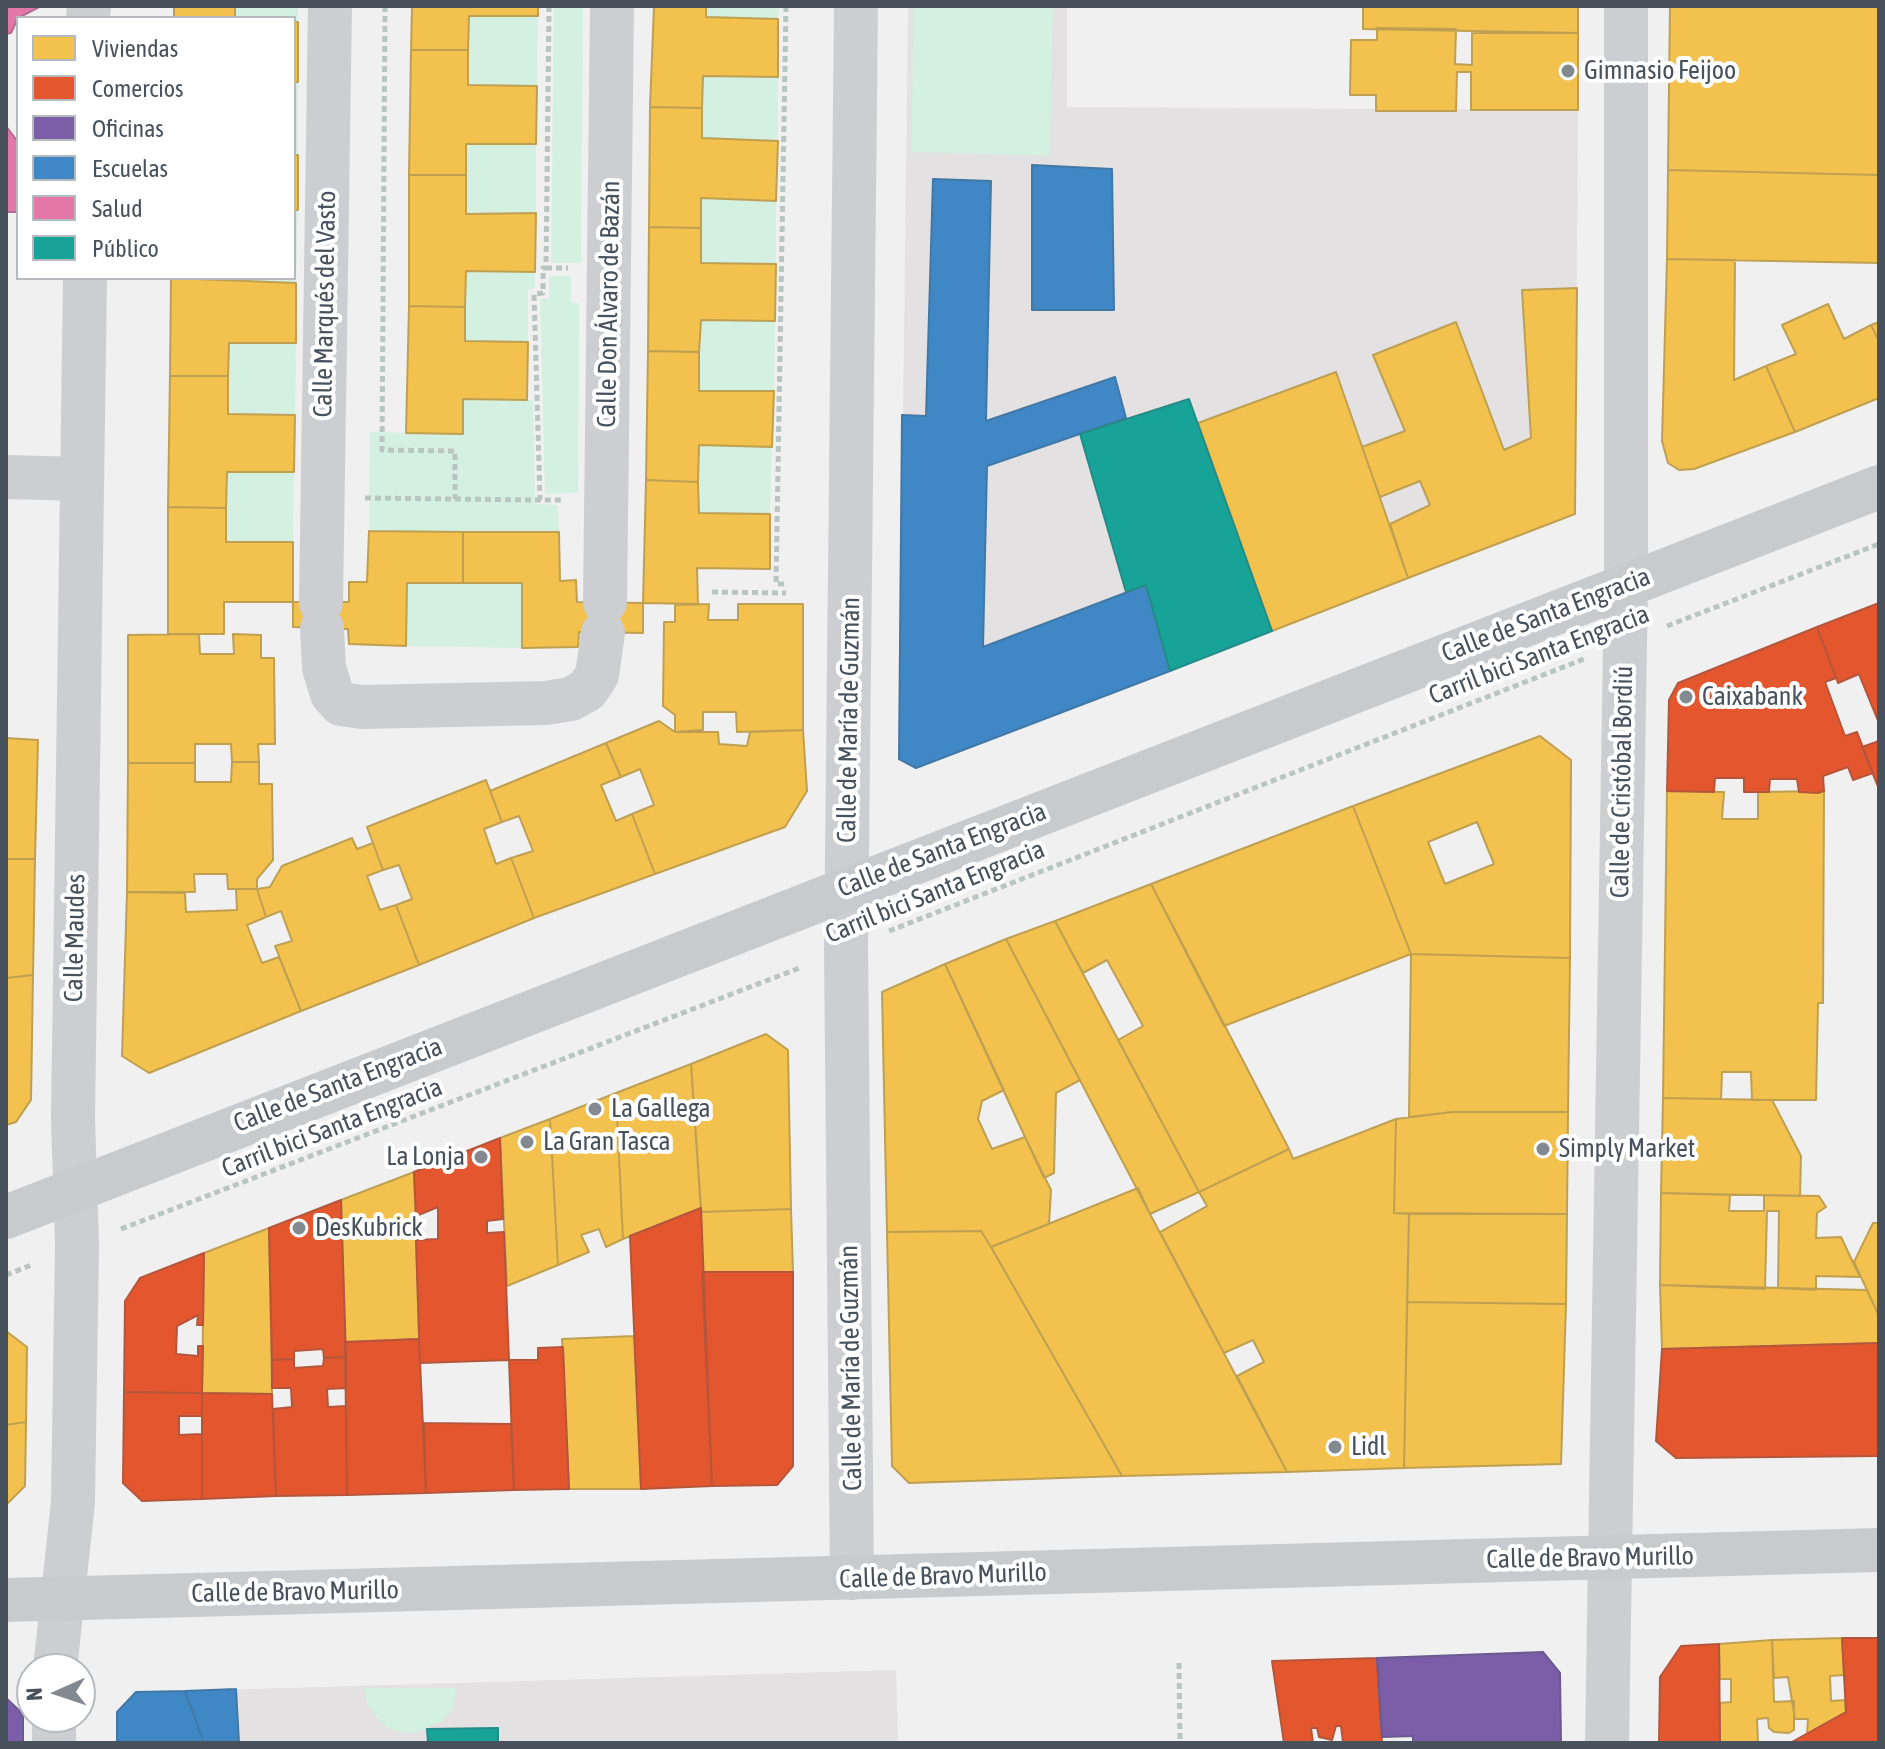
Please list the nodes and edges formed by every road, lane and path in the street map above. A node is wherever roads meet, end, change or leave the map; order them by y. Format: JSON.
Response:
{"nodes":[{"id":1,"x":330,"y":6,"type":"edge"},
{"id":2,"x":385,"y":6,"type":"edge"},
{"id":3,"x":549,"y":6,"type":"edge"},
{"id":4,"x":612,"y":6,"type":"edge"},
{"id":5,"x":786,"y":6,"type":"edge"},
{"id":6,"x":856,"y":6,"type":"edge"},
{"id":7,"x":1626,"y":6,"type":"edge"},
{"id":8,"x":85,"y":280,"type":"edge"},
{"id":9,"x":6,"y":477,"type":"edge"},
{"id":10,"x":82,"y":479,"type":"junction"},
{"id":11,"x":364,"y":483,"type":"dead end"},
{"id":12,"x":1879,"y":487,"type":"edge"},
{"id":13,"x":455,"y":499,"type":"junction"},
{"id":14,"x":540,"y":500,"type":"junction"},
{"id":15,"x":564,"y":505,"type":"dead end"},
{"id":16,"x":1879,"y":544,"type":"edge"},
{"id":17,"x":1626,"y":583,"type":"junction"},
{"id":18,"x":787,"y":584,"type":"dead end"},
{"id":19,"x":712,"y":592,"type":"dead end"},
{"id":20,"x":786,"y":593,"type":"dead end"},
{"id":21,"x":604,"y":617,"type":"joint"},
{"id":22,"x":1624,"y":643,"type":"junction"},
{"id":23,"x":847,"y":886,"type":"junction"},
{"id":24,"x":846,"y":948,"type":"junction"},
{"id":25,"x":77,"y":1189,"type":"junction"},
{"id":26,"x":6,"y":1217,"type":"edge"},
{"id":27,"x":77,"y":1245,"type":"junction"},
{"id":28,"x":6,"y":1275,"type":"edge"},
{"id":29,"x":1879,"y":1550,"type":"edge"},
{"id":30,"x":1609,"y":1558,"type":"junction"},
{"id":31,"x":852,"y":1578,"type":"junction"},
{"id":32,"x":62,"y":1598,"type":"junction"},
{"id":33,"x":6,"y":1600,"type":"edge"},
{"id":34,"x":57,"y":1653,"type":"edge"},
{"id":35,"x":1179,"y":1663,"type":"dead end"},
{"id":36,"x":1180,"y":1743,"type":"edge"},
{"id":37,"x":1607,"y":1743,"type":"edge"}],
"edges":[{"from":1,"to":21,"type":"street","name":"Calle Marqués del Vasto"},
{"from":2,"to":13,"type":"path"},
{"from":3,"to":14,"type":"path"},
{"from":4,"to":21,"type":"street","name":"Calle Don Álvaro de Bazán"},
{"from":5,"to":18,"type":"path"},
{"from":6,"to":23,"type":"street","name":"Calle de María de Guzmán"},
{"from":7,"to":17,"type":"street","name":"Calle de Cristóbal Bordiú"},
{"from":8,"to":10,"type":"street","name":"Calle Maudes"},
{"from":9,"to":10,"type":"street"},
{"from":10,"to":25,"type":"street","name":"Calle Maudes"},
{"from":11,"to":13,"type":"path"},
{"from":12,"to":17,"type":"main road","name":"Calle de Santa Engracia"},
{"from":13,"to":14,"type":"path"},
{"from":14,"to":15,"type":"path"},
{"from":16,"to":22,"type":"path","name":"Carril bici Santa Engracia"},
{"from":17,"to":22,"type":"street","name":"Calle de Cristóbal Bordiú"},
{"from":17,"to":23,"type":"main road","name":"Calle de Santa Engracia"},
{"from":19,"to":20,"type":"path"},
{"from":22,"to":24,"type":"path","name":"Carril bici Santa Engracia"},
{"from":22,"to":30,"type":"street","name":"Calle de Cristóbal Bordiú"},
{"from":23,"to":24,"type":"street","name":"Calle de María de Guzmán"},
{"from":23,"to":25,"type":"main road","name":"Calle de Santa Engracia"},
{"from":24,"to":27,"type":"path","name":"Carril bici Santa Engracia"},
{"from":24,"to":31,"type":"street","name":"Calle de María de Guzmán"},
{"from":25,"to":26,"type":"main road","name":"Calle de Santa Engracia"},
{"from":25,"to":27,"type":"street","name":"Calle Maudes"},
{"from":27,"to":28,"type":"path","name":"Carril bici Santa Engracia"},
{"from":27,"to":32,"type":"street","name":"Calle Maudes"},
{"from":29,"to":30,"type":"main road","name":"Calle de Bravo Murillo"},
{"from":30,"to":31,"type":"main road","name":"Calle de Bravo Murillo"},
{"from":30,"to":37,"type":"street","name":"Calle de Cristóbal Bordiú"},
{"from":31,"to":32,"type":"main road","name":"Calle de Bravo Murillo"},
{"from":32,"to":33,"type":"main road","name":"Calle de Bravo Murillo"},
{"from":32,"to":34,"type":"street","name":"Calle Maudes"},
{"from":35,"to":36,"type":"path"}]}
